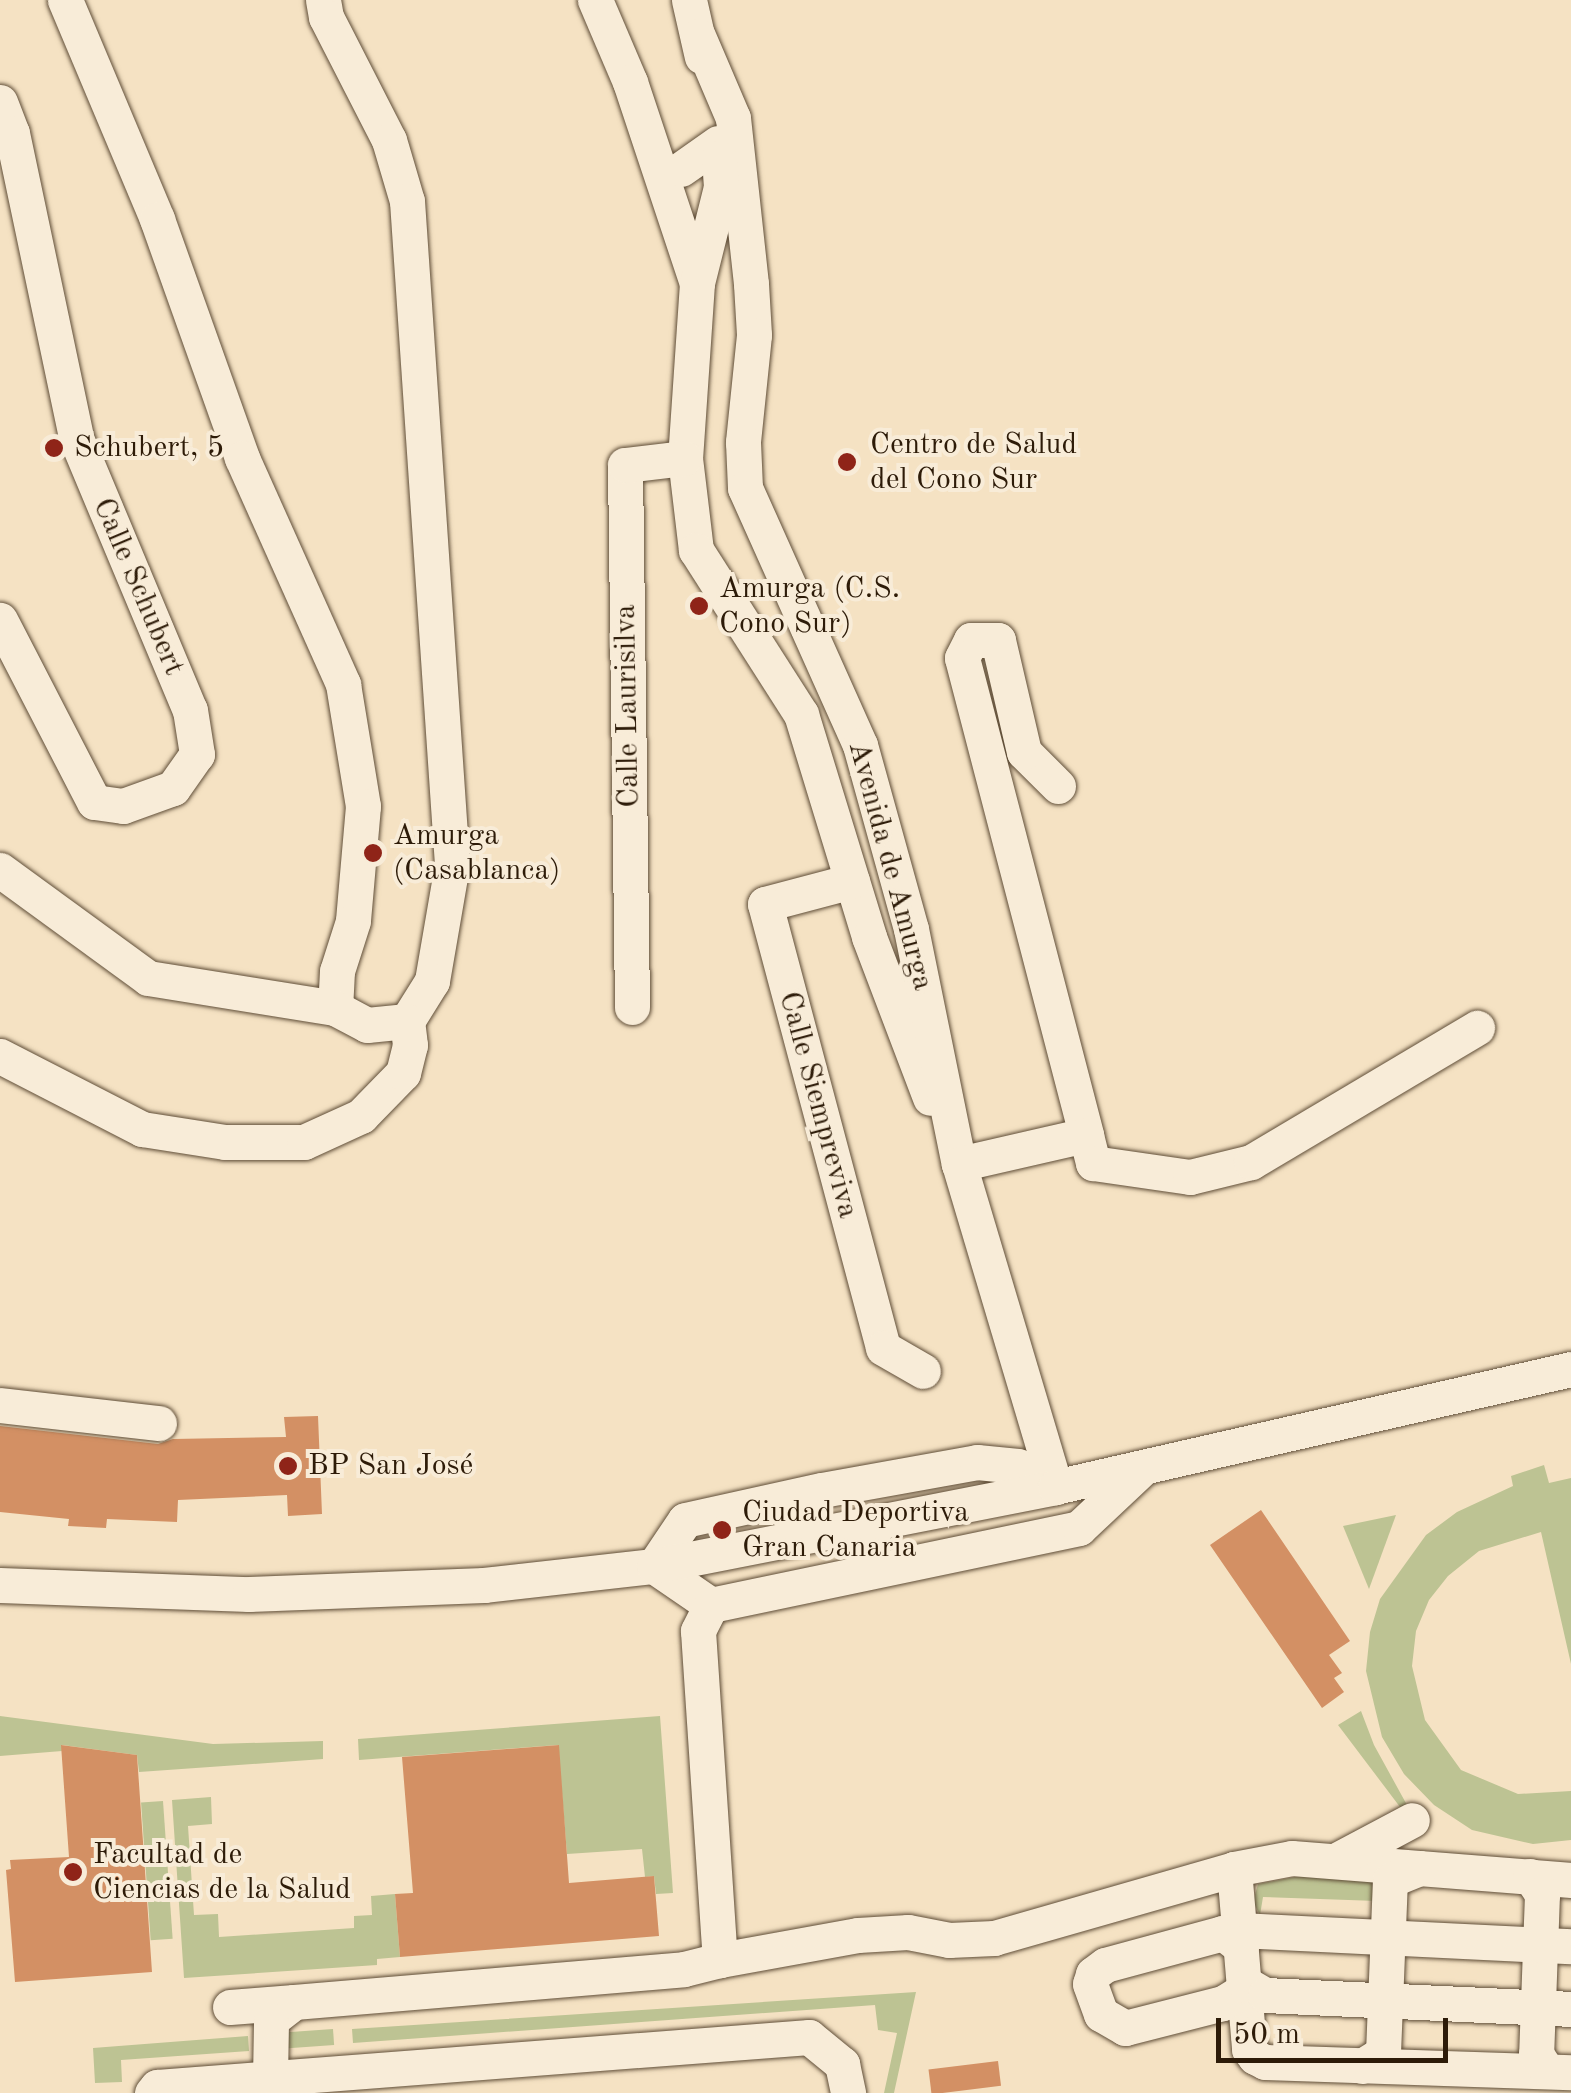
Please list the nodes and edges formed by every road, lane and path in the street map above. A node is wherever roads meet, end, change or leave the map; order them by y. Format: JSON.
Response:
{"nodes":[{"id":1,"x":65,"y":0,"type":"edge"},
{"id":2,"x":323,"y":0,"type":"edge"},
{"id":3,"x":595,"y":0,"type":"edge"},
{"id":4,"x":688,"y":0,"type":"edge"},
{"id":5,"x":698,"y":36,"type":"junction"},
{"id":6,"x":630,"y":82,"type":"junction"},
{"id":7,"x":0,"y":102,"type":"edge"},
{"id":8,"x":718,"y":143,"type":"junction"},
{"id":9,"x":681,"y":169,"type":"junction"},
{"id":10,"x":713,"y":224,"type":"junction"},
{"id":11,"x":697,"y":296,"type":"junction"},
{"id":12,"x":752,"y":296,"type":"junction"},
{"id":13,"x":685,"y":458,"type":"junction"},
{"id":14,"x":0,"y":620,"type":"edge"},
{"id":15,"x":1058,"y":786,"type":"dead end"},
{"id":16,"x":0,"y":870,"type":"edge"},
{"id":17,"x":852,"y":881,"type":"junction"},
{"id":18,"x":911,"y":929,"type":"junction"},
{"id":19,"x":870,"y":937,"type":"junction"},
{"id":20,"x":632,"y":1007,"type":"dead end"},
{"id":21,"x":336,"y":1008,"type":"junction"},
{"id":22,"x":408,"y":1021,"type":"junction"},
{"id":23,"x":1478,"y":1028,"type":"dead end"},
{"id":24,"x":0,"y":1056,"type":"edge"},
{"id":25,"x":1086,"y":1135,"type":"junction"},
{"id":26,"x":959,"y":1164,"type":"junction"},
{"id":27,"x":1571,"y":1369,"type":"edge"},
{"id":28,"x":923,"y":1371,"type":"dead end"},
{"id":29,"x":1026,"y":1400,"type":"junction"},
{"id":30,"x":0,"y":1406,"type":"edge"},
{"id":31,"x":158,"y":1423,"type":"dead end"},
{"id":32,"x":977,"y":1462,"type":"junction"},
{"id":33,"x":1146,"y":1464,"type":"junction"},
{"id":34,"x":1055,"y":1487,"type":"junction"},
{"id":35,"x":1004,"y":1544,"type":"junction"},
{"id":36,"x":654,"y":1566,"type":"junction"},
{"id":37,"x":0,"y":1585,"type":"edge"},
{"id":38,"x":705,"y":1618,"type":"junction"},
{"id":39,"x":1412,"y":1820,"type":"dead end"},
{"id":40,"x":1334,"y":1861,"type":"junction"},
{"id":41,"x":1234,"y":1868,"type":"junction"},
{"id":42,"x":1420,"y":1868,"type":"junction"},
{"id":43,"x":1530,"y":1876,"type":"junction"},
{"id":44,"x":1571,"y":1880,"type":"edge"},
{"id":45,"x":1241,"y":1935,"type":"junction"},
{"id":46,"x":1388,"y":1935,"type":"junction"},
{"id":47,"x":1556,"y":1944,"type":"edge"},
{"id":48,"x":720,"y":1960,"type":"junction"},
{"id":49,"x":1244,"y":1987,"type":"junction"},
{"id":50,"x":1386,"y":2001,"type":"junction"},
{"id":51,"x":294,"y":2002,"type":"junction"},
{"id":52,"x":230,"y":2006,"type":"dead end"},
{"id":53,"x":1554,"y":2009,"type":"edge"},
{"id":54,"x":1362,"y":2066,"type":"junction"},
{"id":55,"x":1559,"y":2072,"type":"edge"},
{"id":56,"x":270,"y":2079,"type":"junction"},
{"id":57,"x":152,"y":2093,"type":"edge"},
{"id":58,"x":848,"y":2093,"type":"edge"}],
"edges":[{"from":1,"to":21,"type":"street"},
{"from":2,"to":22,"type":"street"},
{"from":3,"to":6,"type":"street","name":"Avenida de Amurga"},
{"from":4,"to":5,"type":"street"},
{"from":5,"to":8,"type":"street"},
{"from":5,"to":12,"type":"street"},
{"from":6,"to":9,"type":"street","name":"Avenida de Amurga"},
{"from":6,"to":11,"type":"street","name":"Avenida de Amurga"},
{"from":7,"to":14,"type":"street","name":"Calle Schubert"},
{"from":8,"to":9,"type":"street"},
{"from":8,"to":10,"type":"street"},
{"from":9,"to":10,"type":"street","name":"Avenida de Amurga"},
{"from":10,"to":11,"type":"street"},
{"from":10,"to":12,"type":"street","name":"Avenida de Amurga"},
{"from":11,"to":12,"type":"street"},
{"from":11,"to":13,"type":"street","name":"Avenida de Amurga"},
{"from":12,"to":18,"type":"street","name":"Avenida de Amurga"},
{"from":13,"to":17,"type":"street","name":"Avenida de Amurga"},
{"from":13,"to":20,"type":"street","name":"Calle Laurisilva"},
{"from":15,"to":25,"type":"street"},
{"from":16,"to":21,"type":"street"},
{"from":17,"to":19,"type":"street","name":"Avenida de Amurga"},
{"from":17,"to":28,"type":"street","name":"Calle Siempreviva"},
{"from":18,"to":19,"type":"street"},
{"from":18,"to":26,"type":"street","name":"Avenida de Amurga"},
{"from":19,"to":26,"type":"street","name":"Avenida de Amurga"},
{"from":21,"to":22,"type":"street"},
{"from":22,"to":24,"type":"street"},
{"from":23,"to":25,"type":"street"},
{"from":25,"to":26,"type":"street"},
{"from":26,"to":29,"type":"street","name":"Avenida de Amurga"},
{"from":27,"to":33,"type":"street"},
{"from":29,"to":32,"type":"street"},
{"from":29,"to":34,"type":"street","name":"Avenida de Amurga"},
{"from":30,"to":31,"type":"street"},
{"from":32,"to":34,"type":"street"},
{"from":32,"to":36,"type":"street"},
{"from":33,"to":34,"type":"street"},
{"from":33,"to":35,"type":"street"},
{"from":34,"to":35,"type":"street"},
{"from":34,"to":36,"type":"street"},
{"from":35,"to":38,"type":"street"},
{"from":36,"to":37,"type":"street"},
{"from":36,"to":38,"type":"street"},
{"from":38,"to":48,"type":"street"},
{"from":39,"to":40,"type":"street"},
{"from":40,"to":41,"type":"street"},
{"from":40,"to":42,"type":"street"},
{"from":41,"to":45,"type":"street"},
{"from":41,"to":48,"type":"street"},
{"from":42,"to":43,"type":"street"},
{"from":42,"to":46,"type":"street"},
{"from":43,"to":44,"type":"street"},
{"from":43,"to":47,"type":"street"},
{"from":45,"to":46,"type":"street"},
{"from":45,"to":49,"type":"street"},
{"from":45,"to":49,"type":"street"},
{"from":46,"to":47,"type":"street"},
{"from":46,"to":50,"type":"street"},
{"from":47,"to":53,"type":"street"},
{"from":48,"to":51,"type":"street"},
{"from":49,"to":50,"type":"street"},
{"from":49,"to":54,"type":"street"},
{"from":50,"to":53,"type":"street"},
{"from":50,"to":54,"type":"street"},
{"from":51,"to":52,"type":"street"},
{"from":51,"to":56,"type":"street"},
{"from":53,"to":55,"type":"street"},
{"from":54,"to":55,"type":"street"},
{"from":56,"to":57,"type":"street"},
{"from":56,"to":58,"type":"street"}]}
